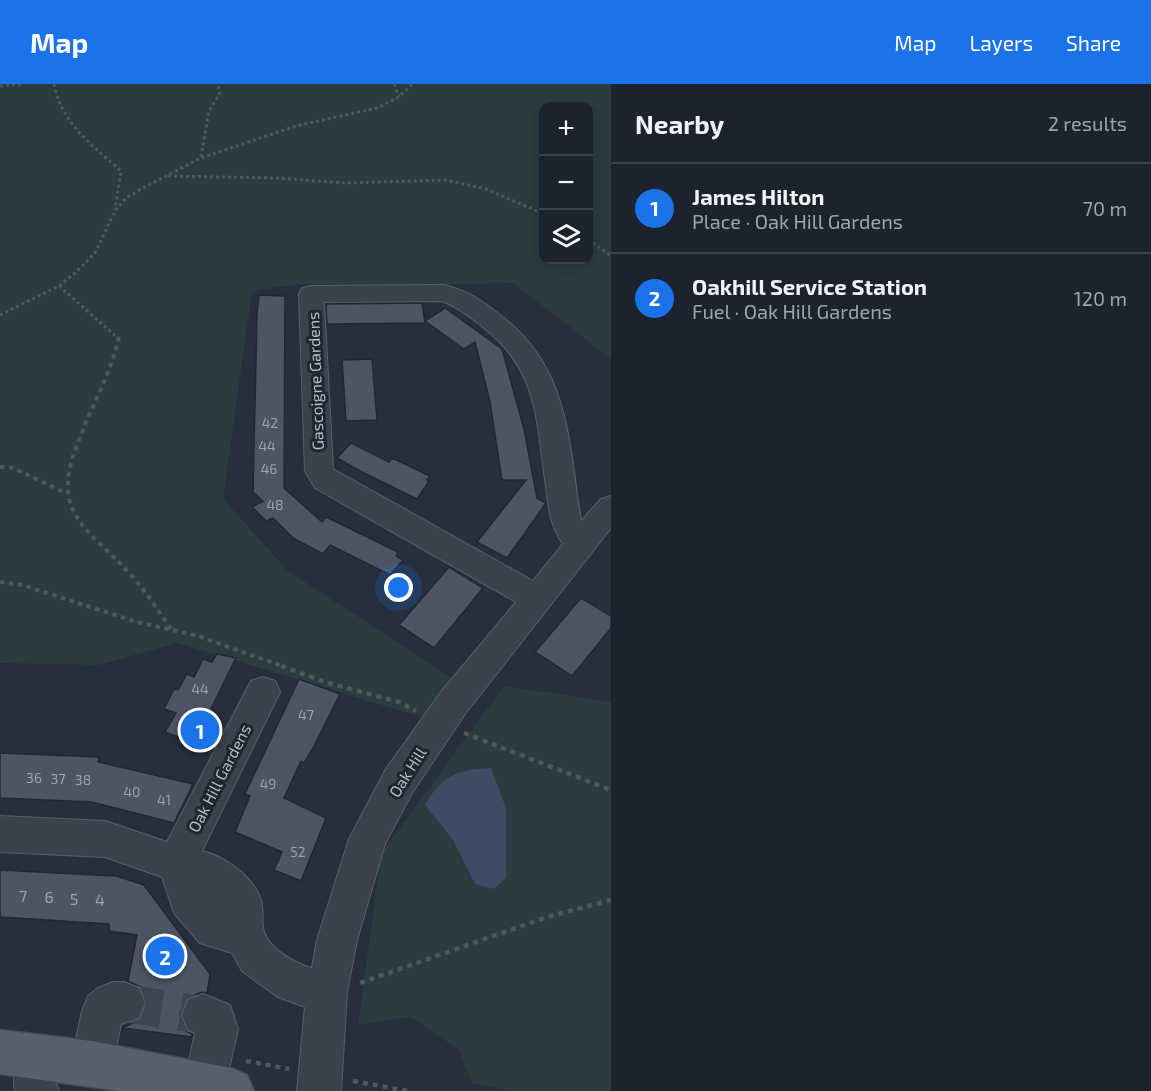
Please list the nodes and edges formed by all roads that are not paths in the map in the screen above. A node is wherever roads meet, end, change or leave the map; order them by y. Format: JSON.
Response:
{"nodes":[{"id":1,"x":611,"y":507,"type":"edge"},
{"id":2,"x":583,"y":541,"type":"junction"},
{"id":3,"x":537,"y":598,"type":"junction"},
{"id":4,"x":263,"y":692,"type":"dead end"},
{"id":5,"x":0,"y":834,"type":"edge"},
{"id":6,"x":176,"y":864,"type":"junction"},
{"id":7,"x":327,"y":992,"type":"junction"},
{"id":8,"x":124,"y":1003,"type":"tunnel mouth"},
{"id":9,"x":203,"y":1015,"type":"dead end"},
{"id":10,"x":92,"y":1063,"type":"junction"},
{"id":11,"x":26,"y":1067,"type":"edge"},
{"id":12,"x":333,"y":1086,"type":"edge"},
{"id":13,"x":200,"y":1087,"type":"edge"}],
"edges":[{"from":1,"to":2,"type":"street","name":"Oak Hill"},
{"from":2,"to":3,"type":"street","name":"Oak Hill"},
{"from":2,"to":3,"type":"street","name":"Gascoigne Gardens"},
{"from":3,"to":7,"type":"street","name":"Oak Hill"},
{"from":4,"to":6,"type":"street","name":"Oak Hill Gardens"},
{"from":5,"to":6,"type":"street"},
{"from":6,"to":7,"type":"street"},
{"from":7,"to":12,"type":"street","name":"Oak Hill"},
{"from":8,"to":10,"type":"street"},
{"from":9,"to":13,"type":"street"},
{"from":10,"to":11,"type":"main road"},
{"from":10,"to":13,"type":"main road"}]}
